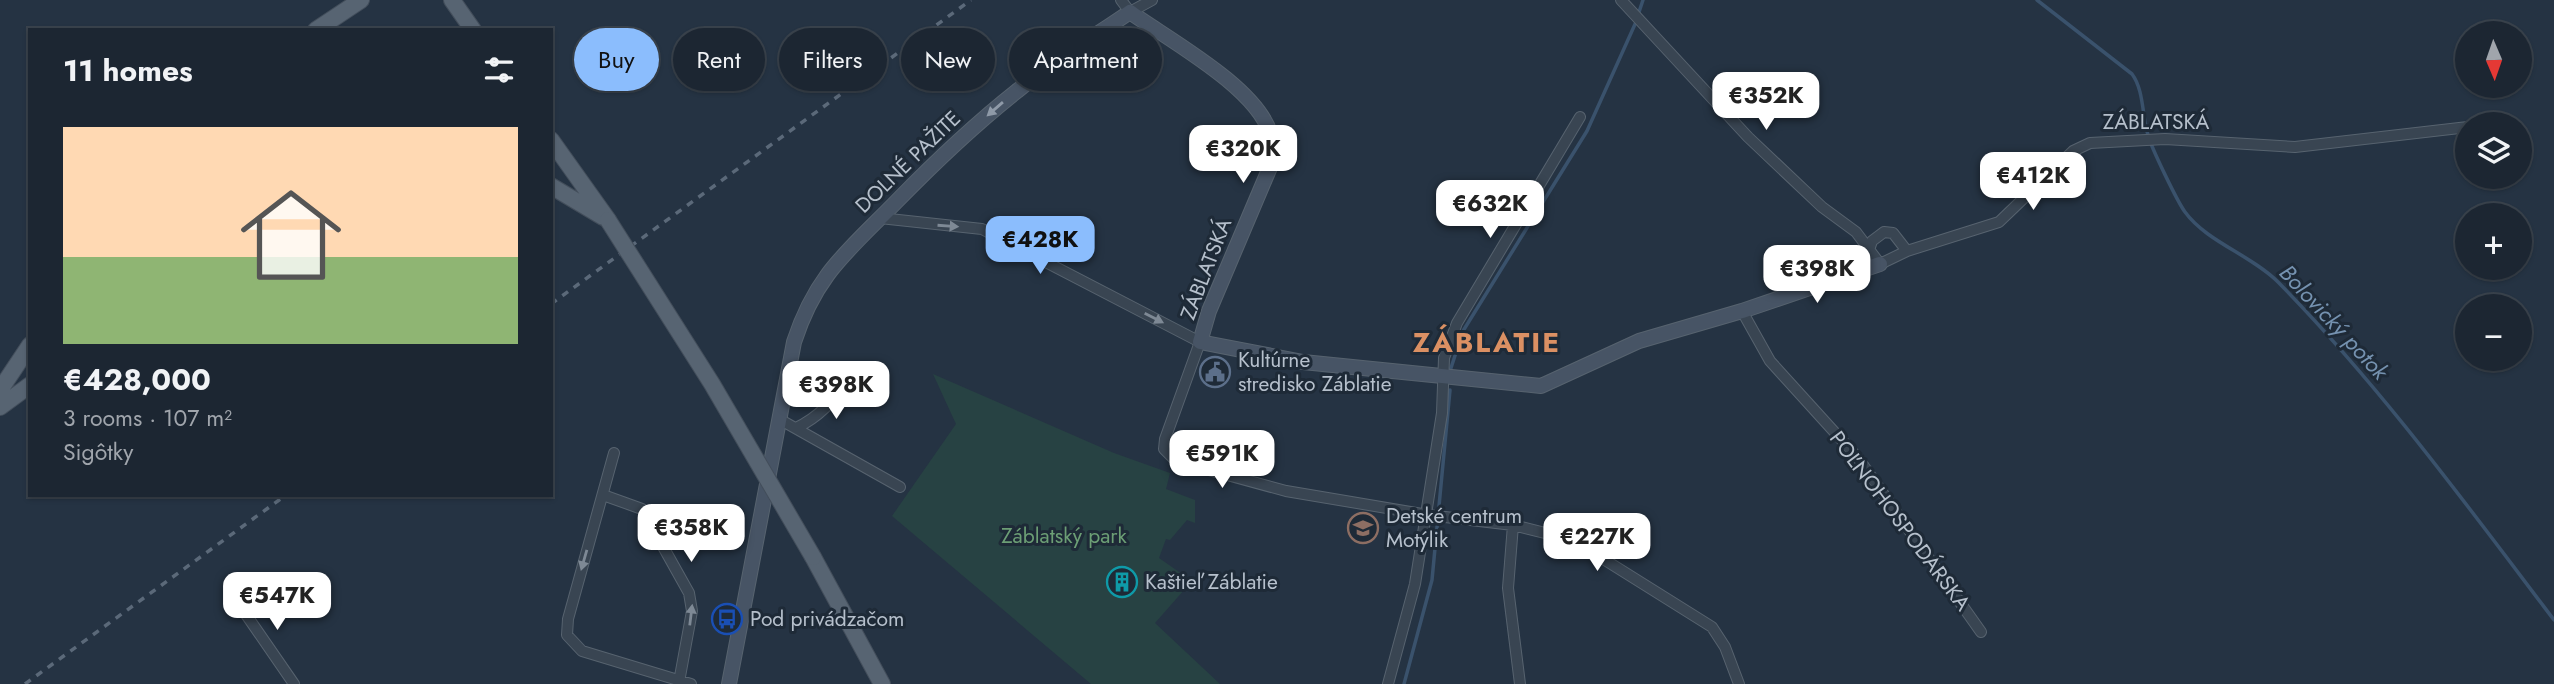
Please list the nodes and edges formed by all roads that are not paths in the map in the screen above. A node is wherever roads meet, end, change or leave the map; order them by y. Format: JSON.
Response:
{"nodes":[{"id":1,"x":361,"y":0,"type":"edge"},
{"id":2,"x":452,"y":0,"type":"edge"},
{"id":3,"x":1152,"y":0,"type":"edge"},
{"id":4,"x":1621,"y":0,"type":"edge"},
{"id":5,"x":1125,"y":6,"type":"edge"},
{"id":6,"x":319,"y":28,"type":"edge"},
{"id":7,"x":472,"y":28,"type":"edge"},
{"id":8,"x":1580,"y":117,"type":"dead end"},
{"id":9,"x":2455,"y":129,"type":"edge"},
{"id":10,"x":553,"y":143,"type":"edge"},
{"id":11,"x":553,"y":187,"type":"edge"},
{"id":12,"x":880,"y":218,"type":"junction"},
{"id":13,"x":608,"y":220,"type":"junction"},
{"id":14,"x":1869,"y":250,"type":"junction"},
{"id":15,"x":1907,"y":251,"type":"junction"},
{"id":16,"x":1880,"y":264,"type":"junction"},
{"id":17,"x":1742,"y":311,"type":"junction"},
{"id":18,"x":1200,"y":342,"type":"junction"},
{"id":19,"x":28,"y":347,"type":"edge"},
{"id":20,"x":28,"y":348,"type":"edge"},
{"id":21,"x":1442,"y":378,"type":"junction"},
{"id":22,"x":0,"y":380,"type":"edge"},
{"id":23,"x":848,"y":381,"type":"dead end"},
{"id":24,"x":28,"y":386,"type":"edge"},
{"id":25,"x":0,"y":390,"type":"edge"},
{"id":26,"x":0,"y":407,"type":"edge"},
{"id":27,"x":779,"y":419,"type":"junction"},
{"id":28,"x":796,"y":428,"type":"junction"},
{"id":29,"x":614,"y":453,"type":"dead end"},
{"id":30,"x":900,"y":487,"type":"dead end"},
{"id":31,"x":603,"y":495,"type":"junction"},
{"id":32,"x":1428,"y":515,"type":"junction"},
{"id":33,"x":1513,"y":525,"type":"junction"},
{"id":34,"x":234,"y":597,"type":"dead end"},
{"id":35,"x":1981,"y":632,"type":"dead end"},
{"id":36,"x":679,"y":682,"type":"junction"},
{"id":37,"x":1736,"y":683,"type":"edge"},
{"id":38,"x":294,"y":684,"type":"edge"},
{"id":39,"x":691,"y":684,"type":"edge"},
{"id":40,"x":729,"y":684,"type":"edge"},
{"id":41,"x":882,"y":684,"type":"edge"},
{"id":42,"x":1388,"y":684,"type":"edge"},
{"id":43,"x":1520,"y":684,"type":"edge"}],
"edges":[{"from":1,"to":6,"type":"main road"},
{"from":2,"to":7,"type":"main road"},
{"from":3,"to":5,"type":"street","name":"DOLNÉ PAŽITE"},
{"from":4,"to":14,"type":"street"},
{"from":5,"to":12,"type":"street","name":"DOLNÉ PAŽITE","one_way":true},
{"from":5,"to":18,"type":"street","name":"ZÁBLATSKÁ"},
{"from":8,"to":21,"type":"street"},
{"from":9,"to":15,"type":"street","name":"ZÁBLATSKÁ"},
{"from":10,"to":13,"type":"main road"},
{"from":11,"to":13,"type":"main road"},
{"from":12,"to":18,"type":"street","one_way":true},
{"from":12,"to":27,"type":"street","name":"DOLNÉ PAŽITE"},
{"from":13,"to":41,"type":"main road","bridge":true},
{"from":14,"to":15,"type":"street"},
{"from":14,"to":16,"type":"street"},
{"from":15,"to":16,"type":"street","name":"ZÁBLATSKÁ"},
{"from":16,"to":17,"type":"street","name":"ZÁBLATSKÁ"},
{"from":17,"to":21,"type":"street","name":"ZÁBLATSKÁ"},
{"from":17,"to":35,"type":"street","name":"POĽNOHOSPODÁRSKA"},
{"from":18,"to":21,"type":"street","name":"ZÁBLATSKÁ"},
{"from":18,"to":32,"type":"street"},
{"from":19,"to":22,"type":"main road"},
{"from":20,"to":25,"type":"main road"},
{"from":21,"to":32,"type":"street"},
{"from":23,"to":28,"type":"street"},
{"from":24,"to":26,"type":"main road"},
{"from":27,"to":28,"type":"street"},
{"from":27,"to":40,"type":"street","name":"DOLNÉ PAŽITE"},
{"from":28,"to":30,"type":"street"},
{"from":29,"to":31,"type":"street"},
{"from":36,"to":31,"type":"street","one_way":true},
{"from":31,"to":36,"type":"street","one_way":true},
{"from":32,"to":33,"type":"street"},
{"from":32,"to":42,"type":"street"},
{"from":33,"to":37,"type":"street"},
{"from":33,"to":43,"type":"street"},
{"from":34,"to":38,"type":"street"},
{"from":36,"to":39,"type":"street"}]}
